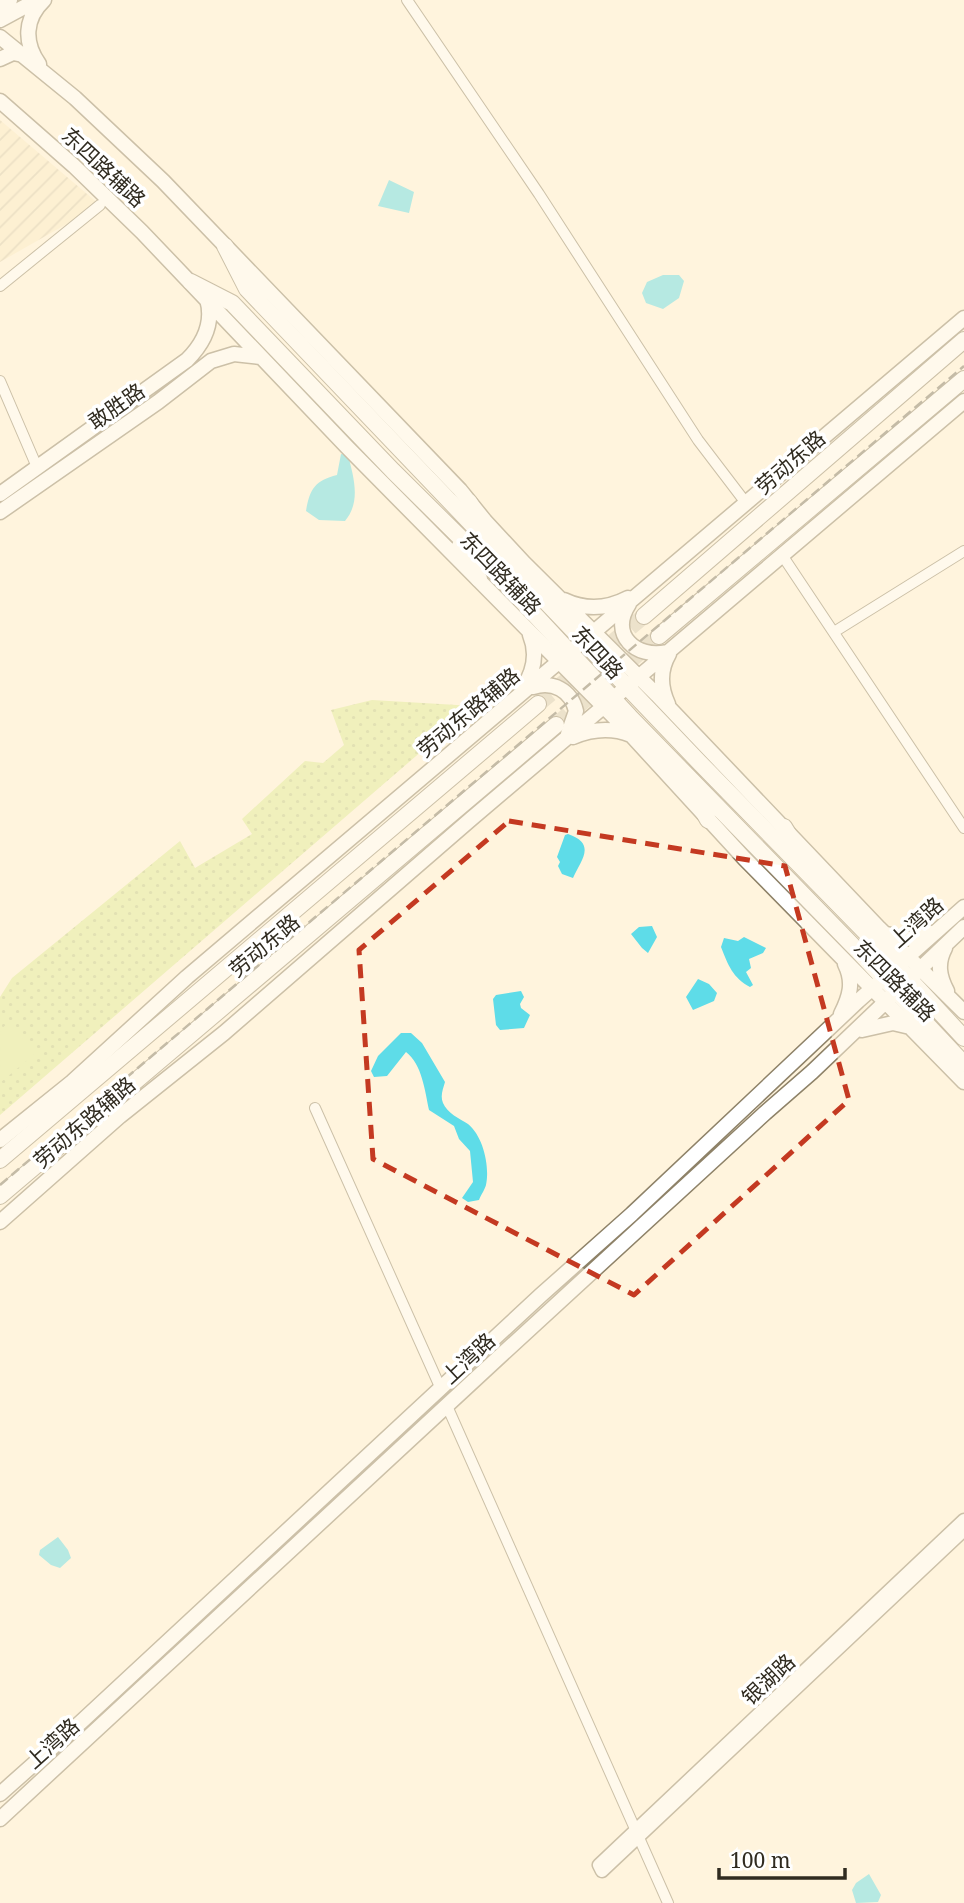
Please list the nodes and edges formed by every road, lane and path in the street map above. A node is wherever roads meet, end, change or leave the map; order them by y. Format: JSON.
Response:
{"nodes":[{"id":1,"x":10,"y":0,"type":"edge"},
{"id":2,"x":37,"y":0,"type":"edge"},
{"id":3,"x":44,"y":0,"type":"edge"},
{"id":4,"x":407,"y":0,"type":"edge"},
{"id":5,"x":0,"y":5,"type":"edge"},
{"id":6,"x":0,"y":20,"type":"edge"},
{"id":7,"x":0,"y":37,"type":"edge"},
{"id":8,"x":24,"y":56,"type":"junction"},
{"id":9,"x":0,"y":59,"type":"edge"},
{"id":10,"x":49,"y":76,"type":"junction"},
{"id":11,"x":0,"y":101,"type":"edge"},
{"id":12,"x":100,"y":205,"type":"dead end"},
{"id":13,"x":225,"y":246,"type":"junction"},
{"id":14,"x":191,"y":282,"type":"junction"},
{"id":15,"x":0,"y":286,"type":"edge"},
{"id":16,"x":206,"y":298,"type":"junction"},
{"id":17,"x":964,"y":318,"type":"edge"},
{"id":18,"x":964,"y":340,"type":"edge"},
{"id":19,"x":261,"y":358,"type":"junction"},
{"id":20,"x":964,"y":379,"type":"edge"},
{"id":21,"x":0,"y":381,"type":"edge"},
{"id":22,"x":964,"y":401,"type":"edge"},
{"id":23,"x":37,"y":467,"type":"junction"},
{"id":24,"x":0,"y":494,"type":"edge"},
{"id":25,"x":469,"y":502,"type":"junction"},
{"id":26,"x":746,"y":503,"type":"junction"},
{"id":27,"x":0,"y":512,"type":"edge"},
{"id":28,"x":450,"y":529,"type":"junction"},
{"id":29,"x":496,"y":549,"type":"junction"},
{"id":30,"x":964,"y":551,"type":"edge"},
{"id":31,"x":782,"y":555,"type":"junction"},
{"id":32,"x":479,"y":579,"type":"junction"},
{"id":33,"x":647,"y":587,"type":"junction"},
{"id":34,"x":632,"y":600,"type":"junction"},
{"id":35,"x":556,"y":603,"type":"junction"},
{"id":36,"x":643,"y":616,"type":"tunnel mouth"},
{"id":37,"x":542,"y":622,"type":"junction"},
{"id":38,"x":526,"y":628,"type":"junction"},
{"id":39,"x":834,"y":632,"type":"junction"},
{"id":40,"x":659,"y":636,"type":"tunnel mouth"},
{"id":41,"x":589,"y":637,"type":"junction"},
{"id":42,"x":673,"y":647,"type":"junction"},
{"id":43,"x":565,"y":657,"type":"junction"},
{"id":44,"x":632,"y":681,"type":"junction"},
{"id":45,"x":528,"y":689,"type":"junction"},
{"id":46,"x":513,"y":702,"type":"junction"},
{"id":47,"x":608,"y":702,"type":"junction"},
{"id":48,"x":538,"y":704,"type":"tunnel mouth"},
{"id":49,"x":675,"y":714,"type":"junction"},
{"id":50,"x":631,"y":735,"type":"junction"},
{"id":51,"x":559,"y":737,"type":"junction"},
{"id":52,"x":664,"y":752,"type":"junction"},
{"id":53,"x":680,"y":769,"type":"junction"},
{"id":54,"x":708,"y":820,"type":"junction"},
{"id":55,"x":784,"y":827,"type":"junction"},
{"id":56,"x":964,"y":828,"type":"edge"},
{"id":57,"x":818,"y":883,"type":"junction"},
{"id":58,"x":964,"y":907,"type":"edge"},
{"id":59,"x":848,"y":914,"type":"junction"},
{"id":60,"x":945,"y":925,"type":"junction"},
{"id":61,"x":964,"y":927,"type":"edge"},
{"id":62,"x":883,"y":932,"type":"junction"},
{"id":63,"x":948,"y":942,"type":"junction"},
{"id":64,"x":838,"y":954,"type":"junction"},
{"id":65,"x":903,"y":962,"type":"junction"},
{"id":66,"x":915,"y":974,"type":"junction"},
{"id":67,"x":878,"y":984,"type":"junction"},
{"id":68,"x":891,"y":997,"type":"junction"},
{"id":69,"x":953,"y":1001,"type":"junction"},
{"id":70,"x":964,"y":1012,"type":"edge"},
{"id":71,"x":835,"y":1022,"type":"junction"},
{"id":72,"x":913,"y":1028,"type":"junction"},
{"id":73,"x":849,"y":1038,"type":"junction"},
{"id":74,"x":964,"y":1038,"type":"edge"},
{"id":75,"x":945,"y":1044,"type":"junction"},
{"id":76,"x":964,"y":1064,"type":"edge"},
{"id":77,"x":964,"y":1082,"type":"edge"},
{"id":78,"x":316,"y":1108,"type":"dead end"},
{"id":79,"x":0,"y":1140,"type":"edge"},
{"id":80,"x":0,"y":1160,"type":"edge"},
{"id":81,"x":0,"y":1196,"type":"edge"},
{"id":82,"x":0,"y":1222,"type":"edge"},
{"id":83,"x":441,"y":1389,"type":"junction"},
{"id":84,"x":447,"y":1406,"type":"junction"},
{"id":85,"x":964,"y":1520,"type":"edge"},
{"id":86,"x":964,"y":1530,"type":"edge"},
{"id":87,"x":0,"y":1794,"type":"edge"},
{"id":88,"x":0,"y":1819,"type":"edge"},
{"id":89,"x":637,"y":1834,"type":"junction"},
{"id":90,"x":601,"y":1868,"type":"dead end"},
{"id":91,"x":668,"y":1903,"type":"edge"}],
"edges":[{"from":1,"to":5,"type":"main road"},
{"from":2,"to":6,"type":"main road"},
{"from":3,"to":10,"type":"main road"},
{"from":4,"to":26,"type":"street"},
{"from":7,"to":8,"type":"main road","name":"东四路辅路"},
{"from":8,"to":9,"type":"main road"},
{"from":8,"to":10,"type":"main road","name":"东四路辅路"},
{"from":10,"to":13,"type":"main road","name":"东四路辅路"},
{"from":11,"to":14,"type":"main road","name":"东四路辅路"},
{"from":12,"to":15,"type":"street"},
{"from":13,"to":25,"type":"main road","name":"东四路辅路"},
{"from":13,"to":29,"type":"main road","name":"东四路"},
{"from":14,"to":16,"type":"main road","name":"东四路辅路"},
{"from":14,"to":28,"type":"main road","name":"东四路"},
{"from":16,"to":19,"type":"main road","name":"东四路辅路"},
{"from":16,"to":23,"type":"main road","name":"敢胜路"},
{"from":17,"to":26,"type":"main road","name":"劳动东路辅路"},
{"from":18,"to":36,"type":"main road","name":"劳动东路"},
{"from":19,"to":27,"type":"main road","name":"敢胜路"},
{"from":19,"to":32,"type":"main road","name":"东四路辅路"},
{"from":20,"to":40,"type":"main road"},
{"from":21,"to":23,"type":"street"},
{"from":22,"to":31,"type":"main road","name":"劳动东路辅路"},
{"from":23,"to":24,"type":"main road","name":"敢胜路"},
{"from":25,"to":29,"type":"main road"},
{"from":25,"to":35,"type":"main road","name":"东四路辅路"},
{"from":26,"to":33,"type":"main road","name":"劳动东路辅路"},
{"from":28,"to":32,"type":"main road"},
{"from":28,"to":37,"type":"main road","name":"东四路"},
{"from":29,"to":35,"type":"main road","name":"东四路"},
{"from":30,"to":39,"type":"street"},
{"from":31,"to":39,"type":"street"},
{"from":31,"to":42,"type":"main road","name":"劳动东路辅路"},
{"from":32,"to":38,"type":"main road","name":"东四路辅路"},
{"from":33,"to":34,"type":"main road","name":"劳动东路辅路"},
{"from":33,"to":35,"type":"main road"},
{"from":34,"to":41,"type":"main road","name":"劳动东路辅路"},
{"from":34,"to":42,"type":"main road"},
{"from":35,"to":37,"type":"main road"},
{"from":35,"to":41,"type":"main road","name":"东四路"},
{"from":37,"to":43,"type":"main road","name":"东四路"},
{"from":38,"to":43,"type":"main road","name":"东四路辅路"},
{"from":38,"to":46,"type":"main road"},
{"from":39,"to":56,"type":"street"},
{"from":41,"to":43,"type":"main road","name":"劳动东路辅路"},
{"from":41,"to":44,"type":"main road","name":"东四路"},
{"from":42,"to":44,"type":"main road","name":"劳动东路辅路"},
{"from":42,"to":49,"type":"main road"},
{"from":43,"to":45,"type":"main road","name":"劳动东路辅路"},
{"from":43,"to":47,"type":"main road","name":"东四路"},
{"from":44,"to":47,"type":"main road","name":"劳动东路辅路"},
{"from":44,"to":49,"type":"main road","name":"东四路辅路"},
{"from":44,"to":57,"type":"main road","name":"东四路"},
{"from":45,"to":46,"type":"main road","name":"劳动东路辅路"},
{"from":45,"to":51,"type":"main road"},
{"from":46,"to":79,"type":"main road","name":"劳动东路辅路"},
{"from":47,"to":50,"type":"main road","name":"东四路辅路"},
{"from":47,"to":51,"type":"main road","name":"劳动东路辅路"},
{"from":47,"to":52,"type":"main road","name":"东四路"},
{"from":48,"to":80,"type":"main road","name":"劳动东路"},
{"from":49,"to":55,"type":"main road","name":"东四路辅路"},
{"from":50,"to":51,"type":"main road"},
{"from":50,"to":52,"type":"main road"},
{"from":50,"to":54,"type":"main road","name":"东四路辅路"},
{"from":51,"to":81,"type":"main road","name":"劳动东路"},
{"from":51,"to":82,"type":"main road","name":"劳动东路辅路"},
{"from":52,"to":53,"type":"main road","name":"东四路"},
{"from":53,"to":54,"type":"main road"},
{"from":53,"to":67,"type":"main road","name":"东四路"},
{"from":54,"to":64,"type":"main road","name":"东四路辅路"},
{"from":55,"to":57,"type":"main road"},
{"from":55,"to":62,"type":"main road","name":"东四路辅路"},
{"from":57,"to":59,"type":"main road","name":"东四路"},
{"from":58,"to":60,"type":"main road","name":"上湾路"},
{"from":59,"to":62,"type":"main road"},
{"from":59,"to":65,"type":"main road","name":"东四路"},
{"from":60,"to":62,"type":"main road"},
{"from":60,"to":65,"type":"main road","name":"上湾路"},
{"from":61,"to":63,"type":"main road","name":"上湾路"},
{"from":62,"to":65,"type":"main road","name":"东四路辅路"},
{"from":63,"to":66,"type":"main road","name":"上湾路"},
{"from":63,"to":69,"type":"main road"},
{"from":64,"to":67,"type":"main road","name":"东四路辅路"},
{"from":64,"to":71,"type":"main road"},
{"from":65,"to":66,"type":"main road","name":"东四路"},
{"from":65,"to":67,"type":"main road","name":"上湾路"},
{"from":66,"to":68,"type":"main road","name":"上湾路"},
{"from":66,"to":69,"type":"main road","name":"东四路辅路"},
{"from":66,"to":74,"type":"main road","name":"东四路"},
{"from":67,"to":68,"type":"main road","name":"东四路"},
{"from":67,"to":71,"type":"main road","name":"上湾路"},
{"from":68,"to":72,"type":"main road","name":"东四路辅路"},
{"from":68,"to":73,"type":"main road","name":"上湾路"},
{"from":68,"to":75,"type":"main road","name":"东四路"},
{"from":69,"to":70,"type":"main road","name":"东四路辅路"},
{"from":71,"to":83,"type":"main road","name":"上湾路"},
{"from":72,"to":73,"type":"main road"},
{"from":72,"to":75,"type":"main road"},
{"from":72,"to":77,"type":"main road","name":"东四路辅路"},
{"from":73,"to":84,"type":"main road","name":"上湾路"},
{"from":75,"to":76,"type":"main road","name":"东四路"},
{"from":78,"to":83,"type":"street"},
{"from":83,"to":87,"type":"main road","name":"上湾路"},
{"from":84,"to":88,"type":"main road","name":"上湾路"},
{"from":84,"to":89,"type":"street"},
{"from":85,"to":89,"type":"street","name":"银湖路"},
{"from":86,"to":89,"type":"street","name":"银湖路"},
{"from":89,"to":90,"type":"street","name":"银湖路"},
{"from":89,"to":91,"type":"street"}]}
